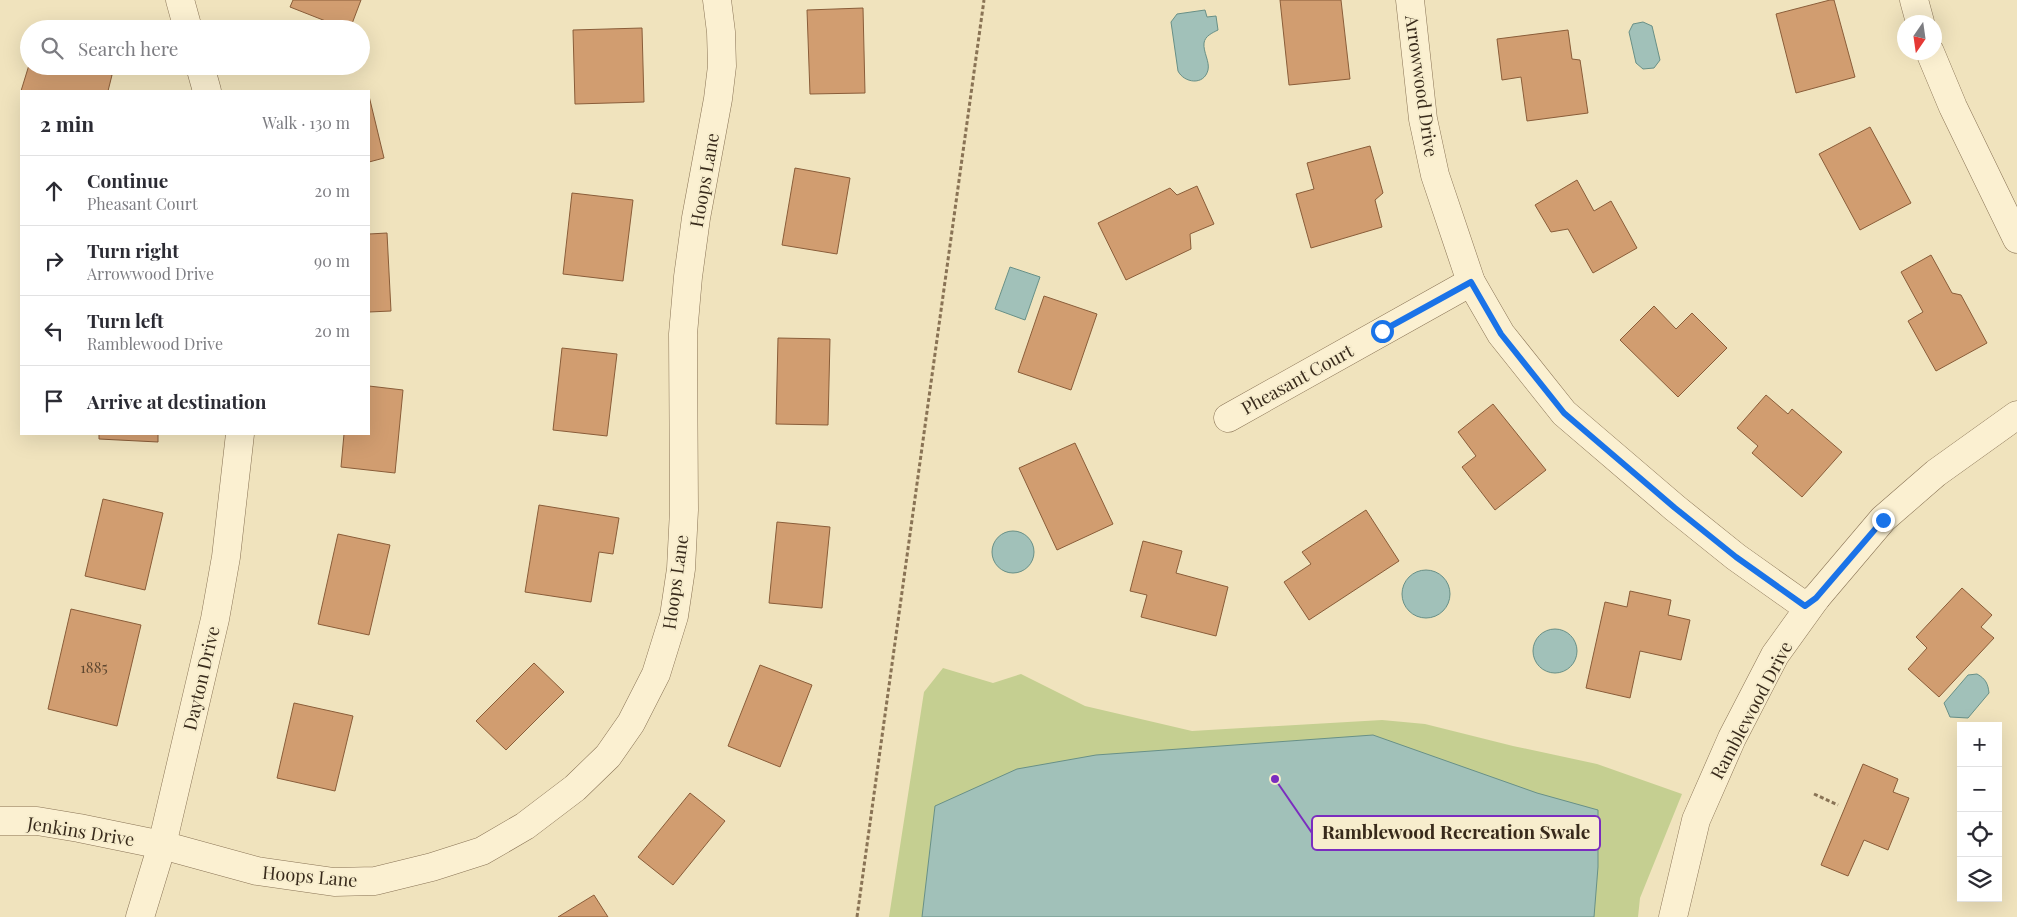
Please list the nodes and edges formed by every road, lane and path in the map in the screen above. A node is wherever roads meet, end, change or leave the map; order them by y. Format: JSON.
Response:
{"nodes":[{"id":1,"x":180,"y":0,"type":"edge"},
{"id":2,"x":717,"y":0,"type":"edge"},
{"id":3,"x":984,"y":0,"type":"edge"},
{"id":4,"x":1410,"y":0,"type":"edge"},
{"id":5,"x":1914,"y":0,"type":"edge"},
{"id":6,"x":1918,"y":15,"type":"edge"},
{"id":7,"x":186,"y":20,"type":"edge"},
{"id":8,"x":1933,"y":60,"type":"edge"},
{"id":9,"x":203,"y":75,"type":"edge"},
{"id":10,"x":207,"y":90,"type":"edge"},
{"id":11,"x":2017,"y":239,"type":"edge"},
{"id":12,"x":1471,"y":282,"type":"junction"},
{"id":13,"x":2017,"y":415,"type":"edge"},
{"id":14,"x":1228,"y":418,"type":"dead end"},
{"id":15,"x":240,"y":435,"type":"edge"},
{"id":16,"x":1816,"y":598,"type":"junction"},
{"id":17,"x":1814,"y":794,"type":"dead end"},
{"id":18,"x":1838,"y":805,"type":"dead end"},
{"id":19,"x":0,"y":821,"type":"edge"},
{"id":20,"x":162,"y":844,"type":"junction"},
{"id":21,"x":140,"y":917,"type":"edge"},
{"id":22,"x":857,"y":917,"type":"edge"},
{"id":23,"x":1673,"y":917,"type":"edge"}],
"edges":[{"from":1,"to":7,"type":"street"},
{"from":2,"to":20,"type":"street","name":"Hoops Lane"},
{"from":3,"to":22,"type":"path"},
{"from":4,"to":12,"type":"street","name":"Arrowwood Drive"},
{"from":5,"to":6,"type":"street"},
{"from":8,"to":11,"type":"street"},
{"from":9,"to":10,"type":"street"},
{"from":12,"to":14,"type":"street","name":"Pheasant Court"},
{"from":12,"to":16,"type":"street","name":"Arrowwood Drive"},
{"from":13,"to":16,"type":"street","name":"Ramblewood Drive"},
{"from":15,"to":20,"type":"street","name":"Dayton Drive"},
{"from":16,"to":23,"type":"street","name":"Ramblewood Drive"},
{"from":17,"to":18,"type":"path"},
{"from":19,"to":20,"type":"street","name":"Jenkins Drive"},
{"from":20,"to":21,"type":"street","name":"Dayton Drive"}]}
